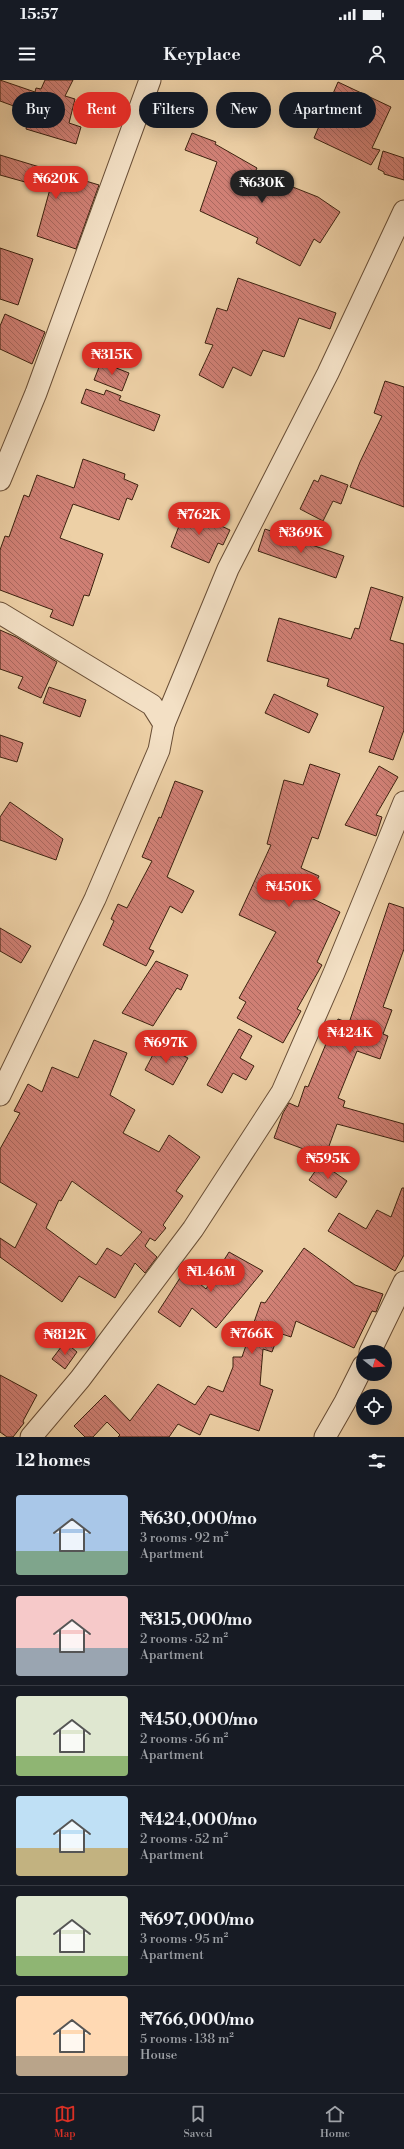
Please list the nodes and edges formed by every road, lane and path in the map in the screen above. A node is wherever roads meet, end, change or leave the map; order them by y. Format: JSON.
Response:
{"nodes":[{"id":1,"x":150,"y":83,"type":"edge"},
{"id":2,"x":404,"y":211,"type":"edge"},
{"id":3,"x":0,"y":480,"type":"edge"},
{"id":4,"x":0,"y":612,"type":"edge"},
{"id":5,"x":164,"y":724,"type":"junction"},
{"id":6,"x":404,"y":802,"type":"edge"},
{"id":7,"x":0,"y":1095,"type":"edge"},
{"id":8,"x":404,"y":1282,"type":"edge"},
{"id":9,"x":373,"y":1345,"type":"edge"},
{"id":10,"x":356,"y":1380,"type":"edge"},
{"id":11,"x":31,"y":1437,"type":"edge"},
{"id":12,"x":324,"y":1437,"type":"edge"}],
"edges":[{"from":1,"to":3,"type":"street"},
{"from":2,"to":5,"type":"street"},
{"from":4,"to":5,"type":"street"},
{"from":5,"to":7,"type":"street"},
{"from":6,"to":11,"type":"street"},
{"from":8,"to":9,"type":"street"},
{"from":10,"to":12,"type":"street"}]}
